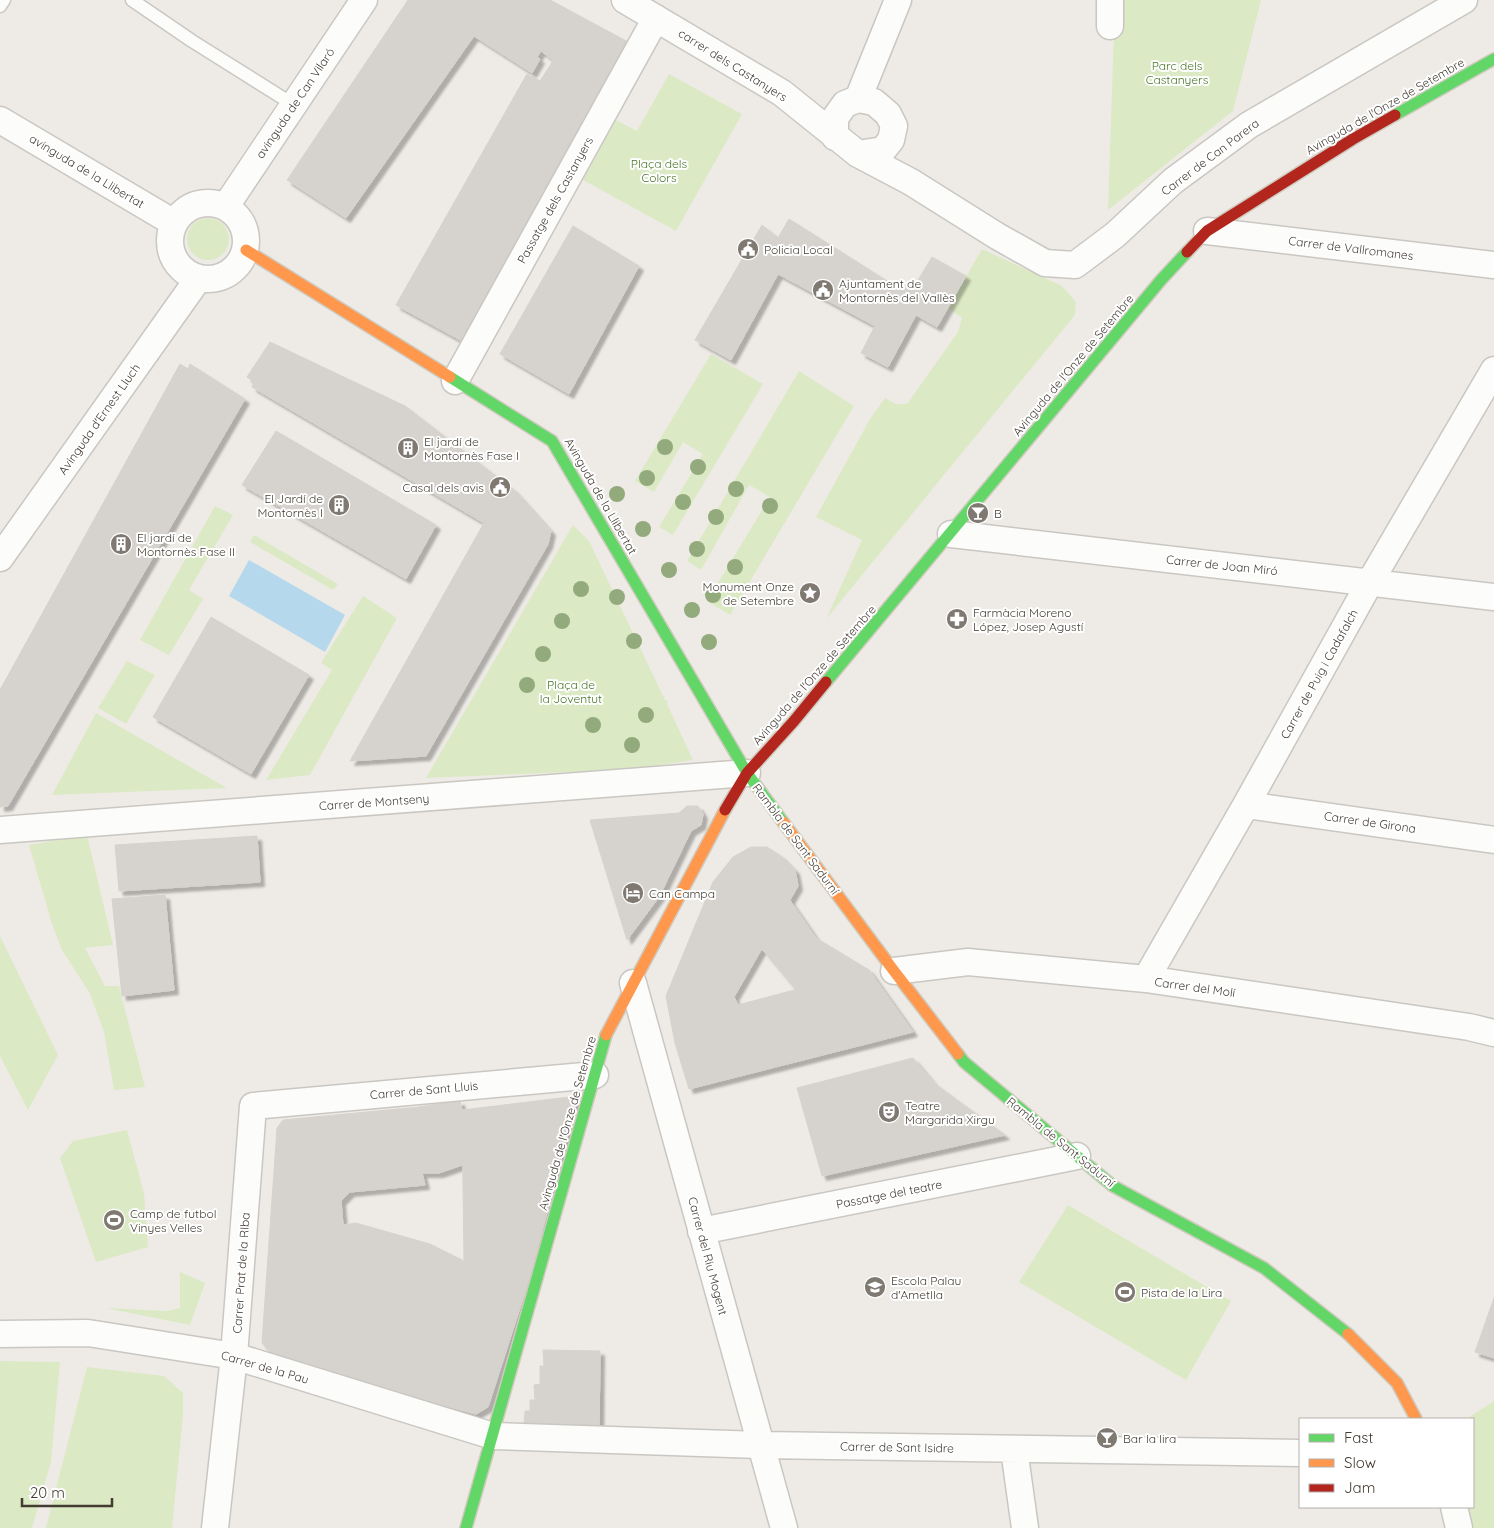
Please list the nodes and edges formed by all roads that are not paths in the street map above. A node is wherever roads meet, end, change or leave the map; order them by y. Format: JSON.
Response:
{"nodes":[{"id":1,"x":4,"y":0,"type":"edge"},
{"id":2,"x":132,"y":0,"type":"edge"},
{"id":3,"x":364,"y":0,"type":"edge"},
{"id":4,"x":625,"y":0,"type":"edge"},
{"id":5,"x":898,"y":0,"type":"edge"},
{"id":6,"x":1110,"y":0,"type":"edge"},
{"id":7,"x":1464,"y":0,"type":"edge"},
{"id":8,"x":0,"y":6,"type":"edge"},
{"id":9,"x":656,"y":18,"type":"junction"},
{"id":10,"x":1110,"y":26,"type":"dead end"},
{"id":11,"x":1494,"y":59,"type":"edge"},
{"id":12,"x":782,"y":94,"type":"junction"},
{"id":13,"x":852,"y":102,"type":"junction"},
{"id":14,"x":294,"y":105,"type":"junction"},
{"id":15,"x":0,"y":120,"type":"edge"},
{"id":16,"x":836,"y":137,"type":"junction"},
{"id":17,"x":858,"y":154,"type":"junction"},
{"id":18,"x":226,"y":206,"type":"junction"},
{"id":19,"x":174,"y":223,"type":"junction"},
{"id":20,"x":1207,"y":231,"type":"junction"},
{"id":21,"x":246,"y":250,"type":"junction"},
{"id":22,"x":1494,"y":265,"type":"edge"},
{"id":23,"x":198,"y":279,"type":"junction"},
{"id":24,"x":1494,"y":370,"type":"edge"},
{"id":25,"x":455,"y":381,"type":"junction"},
{"id":26,"x":951,"y":534,"type":"junction"},
{"id":27,"x":0,"y":558,"type":"edge"},
{"id":28,"x":1370,"y":582,"type":"junction"},
{"id":29,"x":1494,"y":598,"type":"edge"},
{"id":30,"x":747,"y":773,"type":"junction"},
{"id":31,"x":1246,"y":805,"type":"junction"},
{"id":32,"x":0,"y":830,"type":"edge"},
{"id":33,"x":1494,"y":840,"type":"edge"},
{"id":34,"x":894,"y":971,"type":"junction"},
{"id":35,"x":1146,"y":980,"type":"junction"},
{"id":36,"x":633,"y":983,"type":"junction"},
{"id":37,"x":1494,"y":1033,"type":"edge"},
{"id":38,"x":594,"y":1075,"type":"junction"},
{"id":39,"x":253,"y":1106,"type":"joint"},
{"id":40,"x":1077,"y":1156,"type":"junction"},
{"id":41,"x":701,"y":1231,"type":"junction"},
{"id":42,"x":0,"y":1334,"type":"edge"},
{"id":43,"x":234,"y":1356,"type":"junction"},
{"id":44,"x":1415,"y":1418,"type":"edge"},
{"id":45,"x":493,"y":1436,"type":"junction"},
{"id":46,"x":760,"y":1445,"type":"junction"},
{"id":47,"x":1014,"y":1449,"type":"junction"},
{"id":48,"x":1299,"y":1453,"type":"edge"},
{"id":49,"x":1454,"y":1508,"type":"edge"},
{"id":50,"x":215,"y":1528,"type":"edge"},
{"id":51,"x":466,"y":1528,"type":"edge"},
{"id":52,"x":784,"y":1528,"type":"edge"},
{"id":53,"x":1025,"y":1528,"type":"edge"},
{"id":54,"x":1459,"y":1528,"type":"edge"}],
"edges":[{"from":1,"to":8,"type":"lane"},
{"from":2,"to":14,"type":"lane"},
{"from":3,"to":14,"type":"street","name":"avinguda de Can Vilaró"},
{"from":4,"to":9,"type":"street","name":"carrer dels Castanyers"},
{"from":5,"to":13,"type":"street"},
{"from":6,"to":10,"type":"street"},
{"from":7,"to":17,"type":"street","name":"Carrer de Can Parera"},
{"from":9,"to":12,"type":"street","name":"carrer dels Castanyers"},
{"from":9,"to":25,"type":"street","name":"Passatge dels Castanyers"},
{"from":11,"to":20,"type":"street","name":"Avinguda de l'Onze de Setembre"},
{"from":12,"to":13,"type":"street"},
{"from":12,"to":16,"type":"street","name":"carrer dels Castanyers"},
{"from":13,"to":16,"type":"street"},
{"from":13,"to":17,"type":"street"},
{"from":14,"to":18,"type":"street","name":"avinguda de Can Vilaró"},
{"from":15,"to":19,"type":"street","name":"avinguda de la Llibertat"},
{"from":16,"to":17,"type":"street"},
{"from":18,"to":19,"type":"street"},
{"from":18,"to":21,"type":"street"},
{"from":19,"to":23,"type":"street"},
{"from":20,"to":22,"type":"street","name":"Carrer de Vallromanes"},
{"from":20,"to":26,"type":"street","name":"Avinguda de l'Onze de Setembre"},
{"from":21,"to":23,"type":"street"},
{"from":21,"to":25,"type":"street","name":"Avinguda de la Llibertat"},
{"from":23,"to":27,"type":"street","name":"Avinguda d'Ernest Lluch"},
{"from":24,"to":28,"type":"street","name":"Carrer de Puig i Cadafalch"},
{"from":25,"to":30,"type":"street","name":"Avinguda de la Llibertat"},
{"from":26,"to":28,"type":"street","name":"Carrer de Joan Miró"},
{"from":26,"to":30,"type":"street","name":"Avinguda de l'Onze de Setembre"},
{"from":28,"to":29,"type":"street","name":"Carrer de Joan Miró"},
{"from":28,"to":31,"type":"street","name":"Carrer de Puig i Cadafalch"},
{"from":30,"to":32,"type":"street","name":"Carrer de Montseny"},
{"from":30,"to":34,"type":"street","name":"Rambla de Sant Sadurní"},
{"from":30,"to":36,"type":"street","name":"Avinguda de l'Onze de Setembre"},
{"from":31,"to":33,"type":"street","name":"Carrer de Girona"},
{"from":31,"to":35,"type":"street","name":"Carrer de Puig i Cadafalch"},
{"from":34,"to":35,"type":"street","name":"Carrer del Molí"},
{"from":34,"to":40,"type":"street","name":"Rambla de Sant Sadurní"},
{"from":35,"to":37,"type":"street","name":"Carrer del Molí"},
{"from":36,"to":38,"type":"street","name":"Avinguda de l'Onze de Setembre"},
{"from":36,"to":41,"type":"street","name":"Carrer del Riu Mogent"},
{"from":38,"to":39,"type":"street","name":"Carrer de Sant Lluis"},
{"from":38,"to":45,"type":"street","name":"Avinguda de l'Onze de Setembre"},
{"from":39,"to":43,"type":"street","name":"Carrer Prat de la RIba"},
{"from":40,"to":41,"type":"street","name":"Passatge del teatre"},
{"from":40,"to":44,"type":"street","name":"Rambla de Sant Sadurní"},
{"from":41,"to":46,"type":"street","name":"Carrer del Riu Mogent"},
{"from":42,"to":43,"type":"street","name":"Carrer de la Pau"},
{"from":43,"to":45,"type":"street","name":"Carrer de la Pau"},
{"from":43,"to":50,"type":"street","name":"Carrer Prat de la RIba"},
{"from":45,"to":46,"type":"street","name":"Carrer de Sant Isidre"},
{"from":45,"to":51,"type":"street","name":"Avinguda de l'Onze de Setembre"},
{"from":46,"to":47,"type":"street","name":"Carrer de Sant Isidre"},
{"from":46,"to":52,"type":"street","name":"Carrer del Riu Mogent"},
{"from":47,"to":48,"type":"street","name":"Carrer de Sant Isidre"},
{"from":47,"to":53,"type":"street"},
{"from":49,"to":54,"type":"street"}]}
